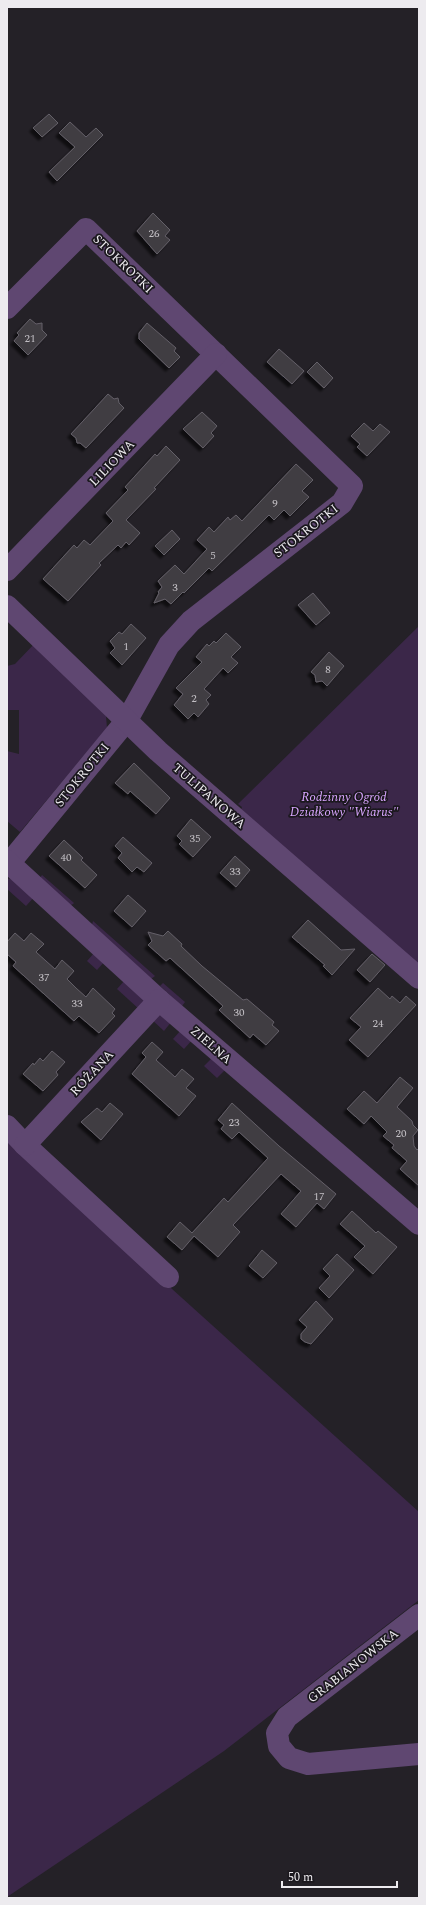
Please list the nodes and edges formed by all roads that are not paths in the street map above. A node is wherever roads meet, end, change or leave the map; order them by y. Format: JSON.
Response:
{"nodes":[{"id":1,"x":7,"y":308,"type":"edge"},
{"id":2,"x":216,"y":354,"type":"junction"},
{"id":3,"x":7,"y":570,"type":"edge"},
{"id":4,"x":7,"y":606,"type":"edge"},
{"id":5,"x":127,"y":720,"type":"junction"},
{"id":6,"x":8,"y":863,"type":"edge"},
{"id":7,"x":419,"y":978,"type":"edge"},
{"id":8,"x":159,"y":1000,"type":"junction"},
{"id":9,"x":7,"y":1126,"type":"edge"},
{"id":10,"x":24,"y":1145,"type":"junction"},
{"id":11,"x":419,"y":1224,"type":"edge"},
{"id":12,"x":168,"y":1277,"type":"dead end"},
{"id":13,"x":419,"y":1615,"type":"edge"},
{"id":14,"x":419,"y":1754,"type":"edge"}],
"edges":[{"from":1,"to":2,"type":"street","name":"STOKROTKI"},
{"from":2,"to":3,"type":"street","name":"LILIOWA"},
{"from":2,"to":5,"type":"street","name":"STOKROTKI"},
{"from":4,"to":5,"type":"street","name":"TULIPANOWA"},
{"from":5,"to":6,"type":"street","name":"STOKROTKI"},
{"from":5,"to":7,"type":"street","name":"TULIPANOWA"},
{"from":6,"to":8,"type":"street","name":"ZIELNA"},
{"from":8,"to":10,"type":"street","name":"RÓŻANA"},
{"from":8,"to":11,"type":"street","name":"ZIELNA"},
{"from":9,"to":10,"type":"street"},
{"from":10,"to":12,"type":"street"},
{"from":13,"to":14,"type":"street","name":"GRABIANOWSKA"}]}
